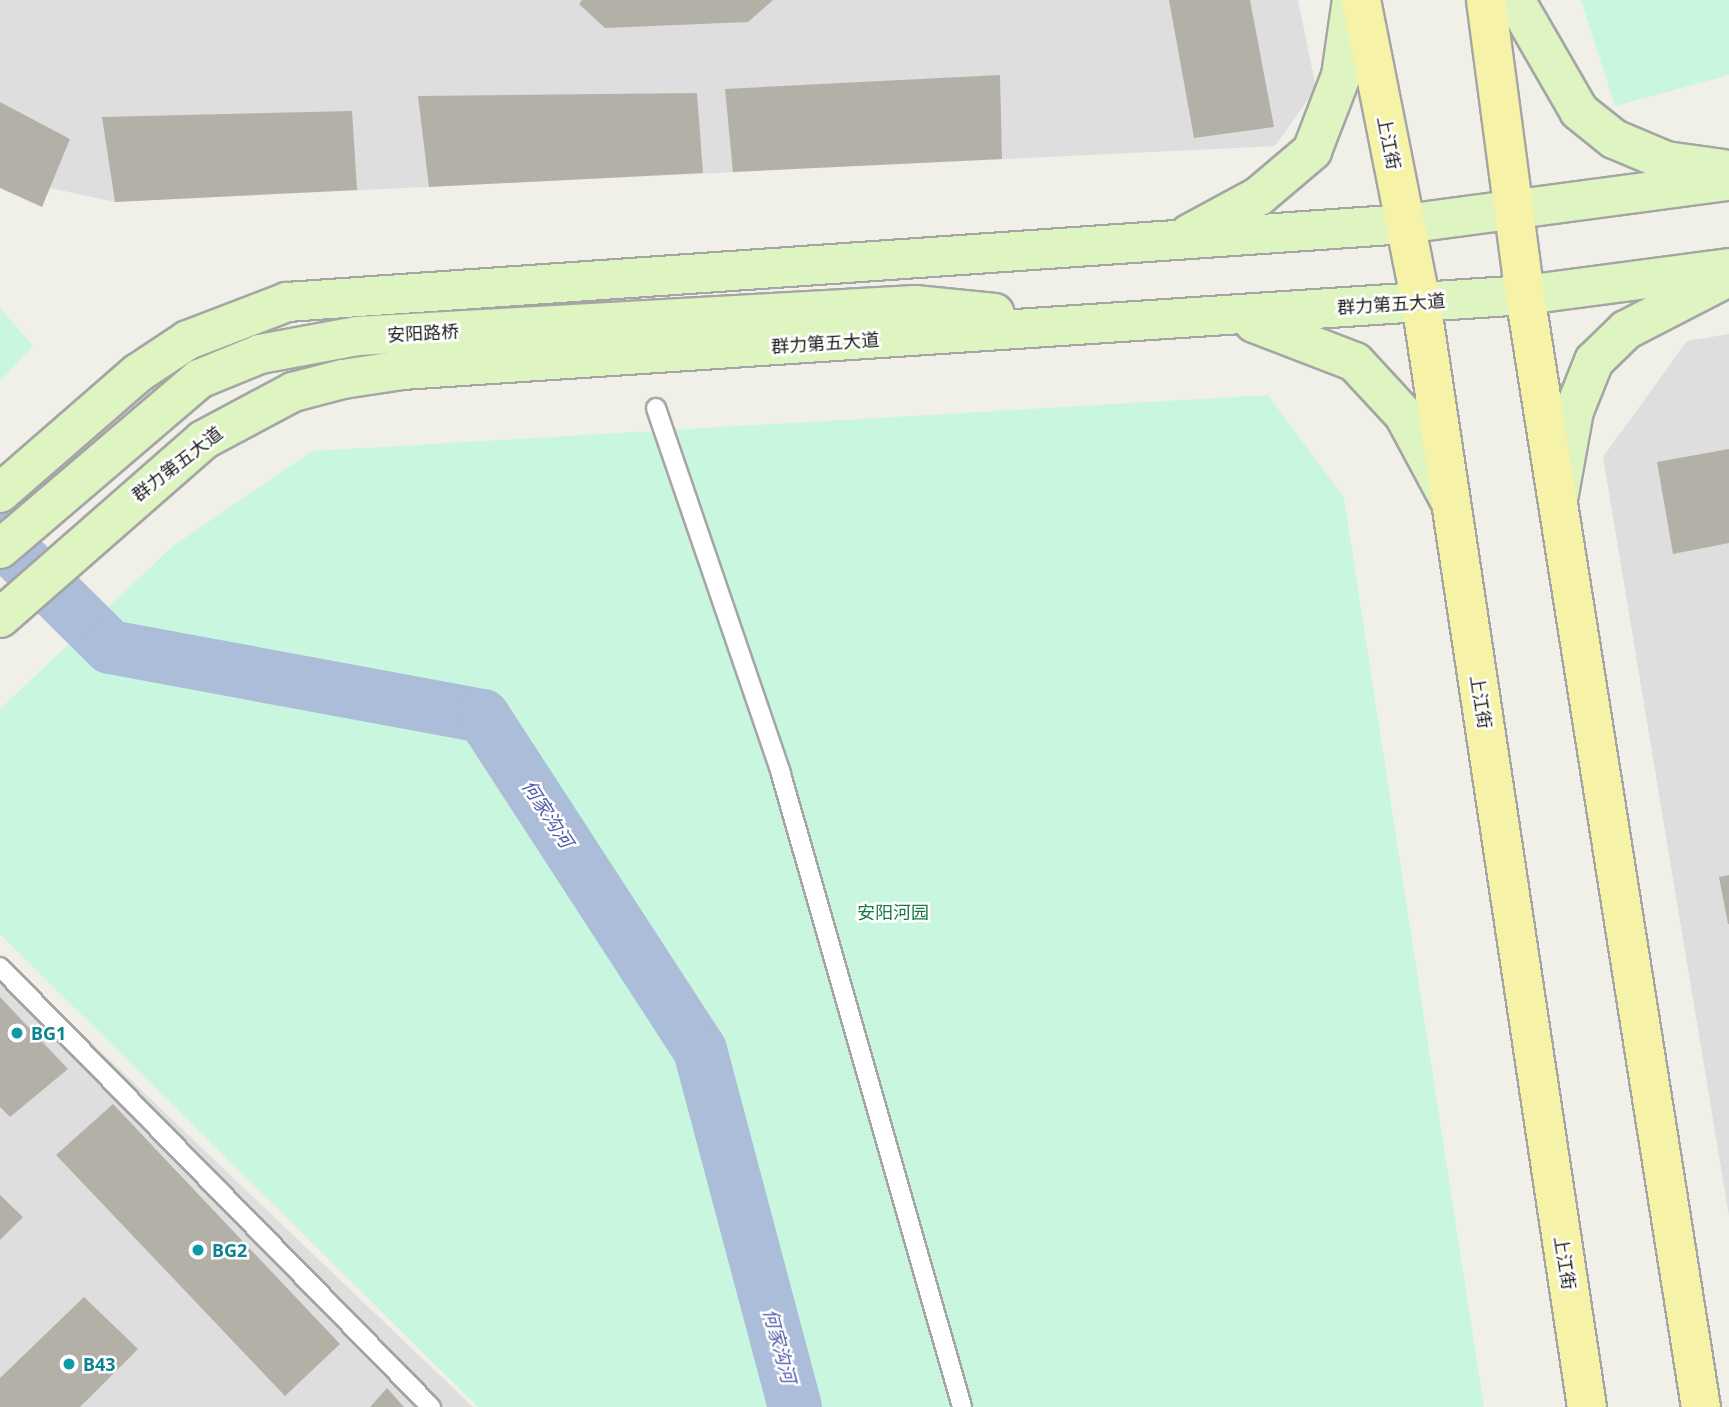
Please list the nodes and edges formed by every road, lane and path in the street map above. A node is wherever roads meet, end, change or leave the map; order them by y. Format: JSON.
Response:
{"nodes":[{"id":1,"x":1352,"y":0,"type":"edge"},
{"id":2,"x":1361,"y":0,"type":"edge"},
{"id":3,"x":1486,"y":0,"type":"edge"},
{"id":4,"x":1515,"y":0,"type":"edge"},
{"id":5,"x":1729,"y":169,"type":"edge"},
{"id":6,"x":1729,"y":181,"type":"edge"},
{"id":7,"x":1517,"y":210,"type":"junction"},
{"id":8,"x":1405,"y":224,"type":"junction"},
{"id":9,"x":1180,"y":239,"type":"junction"},
{"id":10,"x":1729,"y":268,"type":"edge"},
{"id":11,"x":1729,"y":278,"type":"edge"},
{"id":12,"x":1525,"y":295,"type":"junction"},
{"id":13,"x":1421,"y":302,"type":"junction"},
{"id":14,"x":1228,"y":316,"type":"junction"},
{"id":15,"x":1106,"y":325,"type":"junction"},
{"id":16,"x":656,"y":408,"type":"dead end"},
{"id":17,"x":0,"y":492,"type":"edge"},
{"id":18,"x":1558,"y":499,"type":"junction"},
{"id":19,"x":1451,"y":503,"type":"junction"},
{"id":20,"x":0,"y":549,"type":"edge"},
{"id":21,"x":0,"y":618,"type":"edge"},
{"id":22,"x":0,"y":967,"type":"edge"},
{"id":23,"x":431,"y":1407,"type":"edge"},
{"id":24,"x":962,"y":1407,"type":"edge"},
{"id":25,"x":1587,"y":1407,"type":"edge"},
{"id":26,"x":1701,"y":1407,"type":"edge"}],
"edges":[{"from":1,"to":9,"type":"main road"},
{"from":2,"to":8,"type":"main road","name":"上江街"},
{"from":3,"to":7,"type":"main road"},
{"from":4,"to":5,"type":"main road"},
{"from":6,"to":7,"type":"main road"},
{"from":7,"to":8,"type":"main road"},
{"from":7,"to":12,"type":"main road"},
{"from":8,"to":9,"type":"main road"},
{"from":8,"to":13,"type":"main road","name":"上江街"},
{"from":9,"to":17,"type":"main road"},
{"from":10,"to":12,"type":"main road","name":"群力第五大道"},
{"from":11,"to":18,"type":"main road"},
{"from":12,"to":13,"type":"main road","name":"群力第五大道"},
{"from":12,"to":18,"type":"main road"},
{"from":13,"to":14,"type":"main road","name":"群力第五大道"},
{"from":13,"to":19,"type":"main road","name":"上江街"},
{"from":14,"to":15,"type":"main road","name":"群力第五大道"},
{"from":14,"to":19,"type":"main road"},
{"from":15,"to":20,"type":"main road","name":"安阳路桥"},
{"from":15,"to":21,"type":"main road","name":"群力第五大道"},
{"from":16,"to":24,"type":"lane"},
{"from":18,"to":26,"type":"main road"},
{"from":19,"to":25,"type":"main road","name":"上江街"},
{"from":22,"to":23,"type":"lane"}]}
